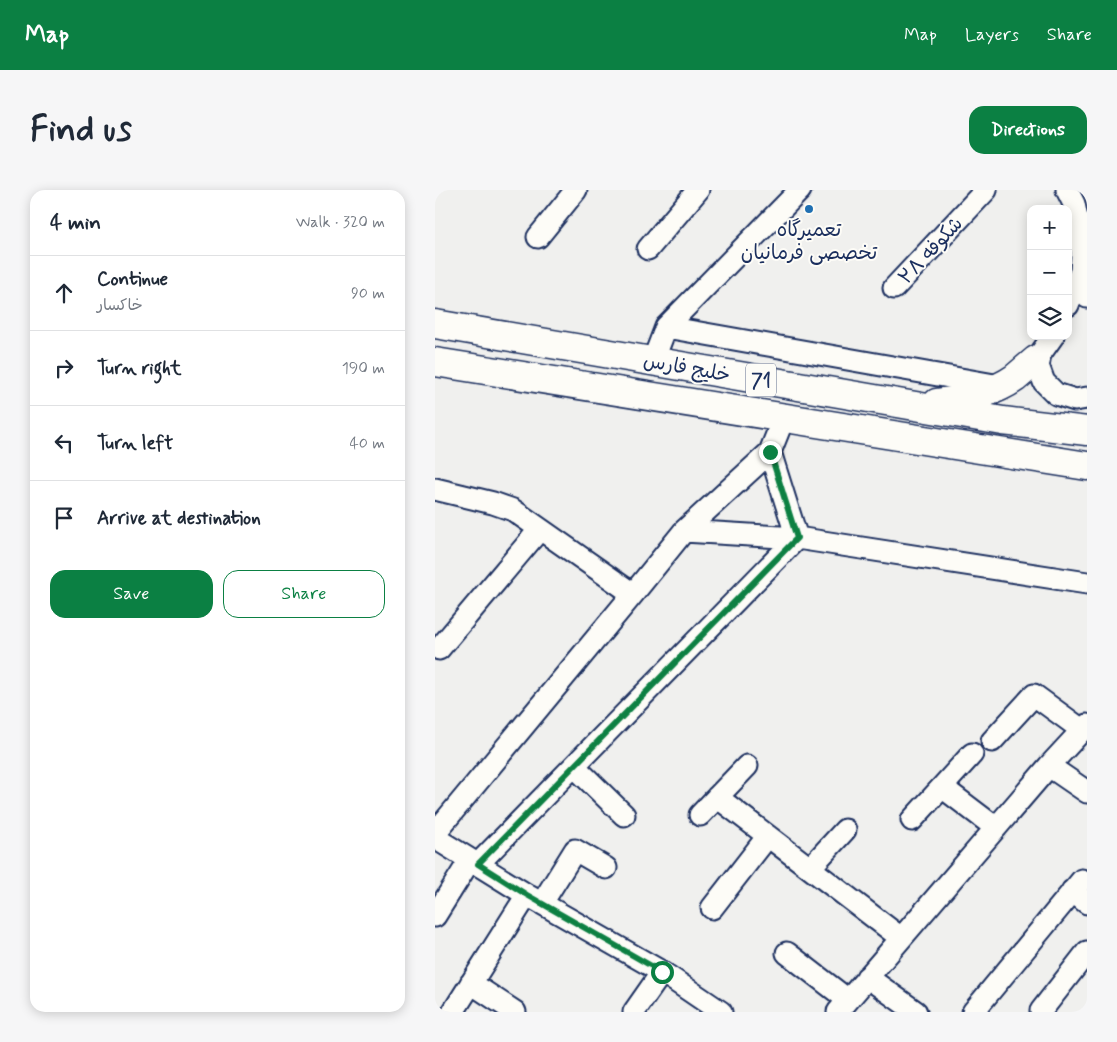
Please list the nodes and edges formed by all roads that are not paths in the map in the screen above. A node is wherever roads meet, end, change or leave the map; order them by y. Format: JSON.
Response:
{"nodes":[{"id":1,"x":577,"y":190,"type":"edge"},
{"id":2,"x":698,"y":190,"type":"edge"},
{"id":3,"x":800,"y":190,"type":"edge"},
{"id":4,"x":986,"y":190,"type":"edge"},
{"id":5,"x":1067,"y":190,"type":"edge"},
{"id":6,"x":538,"y":238,"type":"dead end"},
{"id":7,"x":648,"y":249,"type":"dead end"},
{"id":8,"x":1081,"y":271,"type":"junction"},
{"id":9,"x":894,"y":288,"type":"dead end"},
{"id":10,"x":1072,"y":295,"type":"edge"},
{"id":11,"x":1087,"y":297,"type":"edge"},
{"id":12,"x":435,"y":324,"type":"edge"},
{"id":13,"x":666,"y":327,"type":"junction"},
{"id":14,"x":1050,"y":340,"type":"edge"},
{"id":15,"x":1036,"y":360,"type":"junction"},
{"id":16,"x":653,"y":361,"type":"junction"},
{"id":17,"x":435,"y":362,"type":"edge"},
{"id":18,"x":1000,"y":386,"type":"junction"},
{"id":19,"x":1087,"y":398,"type":"edge"},
{"id":20,"x":898,"y":404,"type":"junction"},
{"id":21,"x":784,"y":417,"type":"junction"},
{"id":22,"x":1087,"y":431,"type":"edge"},
{"id":23,"x":997,"y":451,"type":"junction"},
{"id":24,"x":770,"y":452,"type":"junction"},
{"id":25,"x":1087,"y":466,"type":"edge"},
{"id":26,"x":1087,"y":476,"type":"edge"},
{"id":27,"x":435,"y":489,"type":"edge"},
{"id":28,"x":540,"y":529,"type":"junction"},
{"id":29,"x":685,"y":531,"type":"junction"},
{"id":30,"x":797,"y":538,"type":"junction"},
{"id":31,"x":1087,"y":583,"type":"edge"},
{"id":32,"x":633,"y":594,"type":"junction"},
{"id":33,"x":439,"y":649,"type":"dead end"},
{"id":34,"x":1084,"y":728,"type":"edge"},
{"id":35,"x":992,"y":741,"type":"dead end"},
{"id":36,"x":972,"y":754,"type":"dead end"},
{"id":37,"x":574,"y":766,"type":"junction"},
{"id":38,"x":747,"y":766,"type":"dead end"},
{"id":39,"x":1049,"y":766,"type":"junction"},
{"id":40,"x":943,"y":786,"type":"junction"},
{"id":41,"x":1087,"y":792,"type":"edge"},
{"id":42,"x":717,"y":797,"type":"junction"},
{"id":43,"x":624,"y":815,"type":"dead end"},
{"id":44,"x":700,"y":815,"type":"dead end"},
{"id":45,"x":912,"y":820,"type":"dead end"},
{"id":46,"x":996,"y":828,"type":"junction"},
{"id":47,"x":845,"y":830,"type":"dead end"},
{"id":48,"x":435,"y":833,"type":"edge"},
{"id":49,"x":768,"y":836,"type":"junction"},
{"id":50,"x":435,"y":838,"type":"edge"},
{"id":51,"x":474,"y":862,"type":"junction"},
{"id":52,"x":606,"y":868,"type":"dead end"},
{"id":53,"x":809,"y":868,"type":"junction"},
{"id":54,"x":1080,"y":891,"type":"edge"},
{"id":55,"x":535,"y":899,"type":"junction"},
{"id":56,"x":712,"y":908,"type":"dead end"},
{"id":57,"x":435,"y":916,"type":"edge"},
{"id":58,"x":901,"y":938,"type":"junction"},
{"id":59,"x":1087,"y":952,"type":"edge"},
{"id":60,"x":787,"y":953,"type":"dead end"},
{"id":61,"x":662,"y":972,"type":"junction"},
{"id":62,"x":867,"y":977,"type":"junction"},
{"id":63,"x":471,"y":983,"type":"junction"},
{"id":64,"x":843,"y":1006,"type":"edge"},
{"id":65,"x":1041,"y":1011,"type":"edge"},
{"id":66,"x":453,"y":1012,"type":"edge"},
{"id":67,"x":515,"y":1012,"type":"edge"},
{"id":68,"x":634,"y":1012,"type":"edge"},
{"id":69,"x":721,"y":1012,"type":"edge"},
{"id":70,"x":916,"y":1012,"type":"edge"},
{"id":71,"x":973,"y":1012,"type":"edge"}],
"edges":[{"from":1,"to":6,"type":"street"},
{"from":2,"to":7,"type":"street"},
{"from":3,"to":13,"type":"street"},
{"from":4,"to":9,"type":"street","name":"شکوفه ۲۸"},
{"from":5,"to":8,"type":"street"},
{"from":8,"to":10,"type":"street"},
{"from":8,"to":11,"type":"street"},
{"from":12,"to":16,"type":"highway","name":"خلیج فارس","number":"71"},
{"from":13,"to":16,"type":"street"},
{"from":13,"to":18,"type":"street"},
{"from":14,"to":15,"type":"street"},
{"from":15,"to":18,"type":"highway"},
{"from":15,"to":19,"type":"street"},
{"from":16,"to":20,"type":"highway","name":"خلیج فارس","number":"71"},
{"from":17,"to":21,"type":"highway","name":"خلیج فارس","number":"71"},
{"from":18,"to":20,"type":"highway"},
{"from":20,"to":22,"type":"highway","name":"خلیج فارس","number":"71"},
{"from":21,"to":23,"type":"highway","name":"خلیج فارس","number":"71"},
{"from":21,"to":24,"type":"street"},
{"from":23,"to":25,"type":"highway","name":"خلیج فارس","number":"71"},
{"from":23,"to":26,"type":"highway"},
{"from":24,"to":29,"type":"street"},
{"from":24,"to":30,"type":"street"},
{"from":27,"to":28,"type":"street"},
{"from":28,"to":32,"type":"street"},
{"from":28,"to":33,"type":"street"},
{"from":29,"to":30,"type":"street"},
{"from":29,"to":32,"type":"street"},
{"from":30,"to":31,"type":"street"},
{"from":30,"to":37,"type":"street"},
{"from":32,"to":48,"type":"street"},
{"from":34,"to":35,"type":"street"},
{"from":34,"to":39,"type":"street"},
{"from":36,"to":40,"type":"street"},
{"from":37,"to":43,"type":"street"},
{"from":37,"to":51,"type":"street"},
{"from":38,"to":42,"type":"street"},
{"from":39,"to":41,"type":"street"},
{"from":39,"to":46,"type":"street"},
{"from":40,"to":45,"type":"street"},
{"from":40,"to":46,"type":"street"},
{"from":42,"to":44,"type":"street"},
{"from":42,"to":49,"type":"street"},
{"from":46,"to":58,"type":"street"},
{"from":47,"to":53,"type":"street"},
{"from":49,"to":53,"type":"street"},
{"from":49,"to":56,"type":"street"},
{"from":50,"to":51,"type":"street"},
{"from":51,"to":55,"type":"street"},
{"from":51,"to":57,"type":"street"},
{"from":52,"to":55,"type":"street"},
{"from":53,"to":58,"type":"street"},
{"from":54,"to":71,"type":"street"},
{"from":55,"to":61,"type":"street"},
{"from":55,"to":63,"type":"street"},
{"from":58,"to":62,"type":"street"},
{"from":59,"to":65,"type":"street"},
{"from":60,"to":64,"type":"street"},
{"from":61,"to":68,"type":"street"},
{"from":61,"to":69,"type":"street"},
{"from":62,"to":64,"type":"street"},
{"from":62,"to":70,"type":"street"},
{"from":63,"to":66,"type":"street"},
{"from":63,"to":67,"type":"street"}]}
